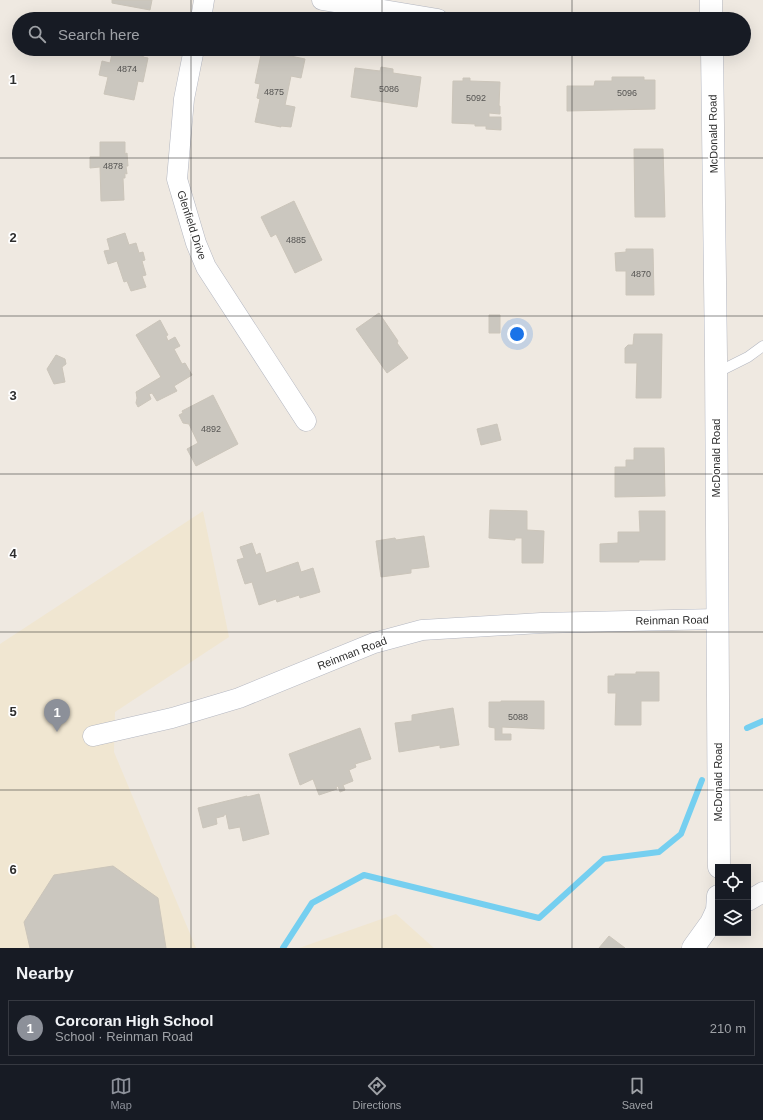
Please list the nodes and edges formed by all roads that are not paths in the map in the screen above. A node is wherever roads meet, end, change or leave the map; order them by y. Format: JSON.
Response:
{"nodes":[{"id":1,"x":204,"y":0,"type":"edge"},
{"id":2,"x":322,"y":0,"type":"edge"},
{"id":3,"x":711,"y":0,"type":"edge"},
{"id":4,"x":201,"y":12,"type":"edge"},
{"id":5,"x":395,"y":12,"type":"edge"},
{"id":6,"x":711,"y":12,"type":"edge"},
{"id":7,"x":193,"y":56,"type":"edge"},
{"id":8,"x":712,"y":56,"type":"edge"},
{"id":9,"x":763,"y":346,"type":"edge"},
{"id":10,"x":716,"y":373,"type":"junction"},
{"id":11,"x":306,"y":422,"type":"dead end"},
{"id":12,"x":717,"y":619,"type":"junction"},
{"id":13,"x":93,"y":736,"type":"dead end"},
{"id":14,"x":719,"y":864,"type":"edge"},
{"id":15,"x":763,"y":892,"type":"edge"},
{"id":16,"x":718,"y":900,"type":"edge"},
{"id":17,"x":750,"y":900,"type":"edge"},
{"id":18,"x":714,"y":921,"type":"edge"},
{"id":19,"x":693,"y":948,"type":"edge"}],
"edges":[{"from":1,"to":4,"type":"street"},
{"from":2,"to":5,"type":"street"},
{"from":3,"to":6,"type":"street"},
{"from":7,"to":11,"type":"street","name":"Glenfield Drive"},
{"from":8,"to":10,"type":"street","name":"McDonald Road"},
{"from":9,"to":10,"type":"lane"},
{"from":10,"to":12,"type":"street","name":"McDonald Road"},
{"from":12,"to":13,"type":"street","name":"Reinman Road"},
{"from":12,"to":14,"type":"street","name":"McDonald Road"},
{"from":15,"to":17,"type":"street"},
{"from":16,"to":18,"type":"street"},
{"from":18,"to":19,"type":"street"}]}
